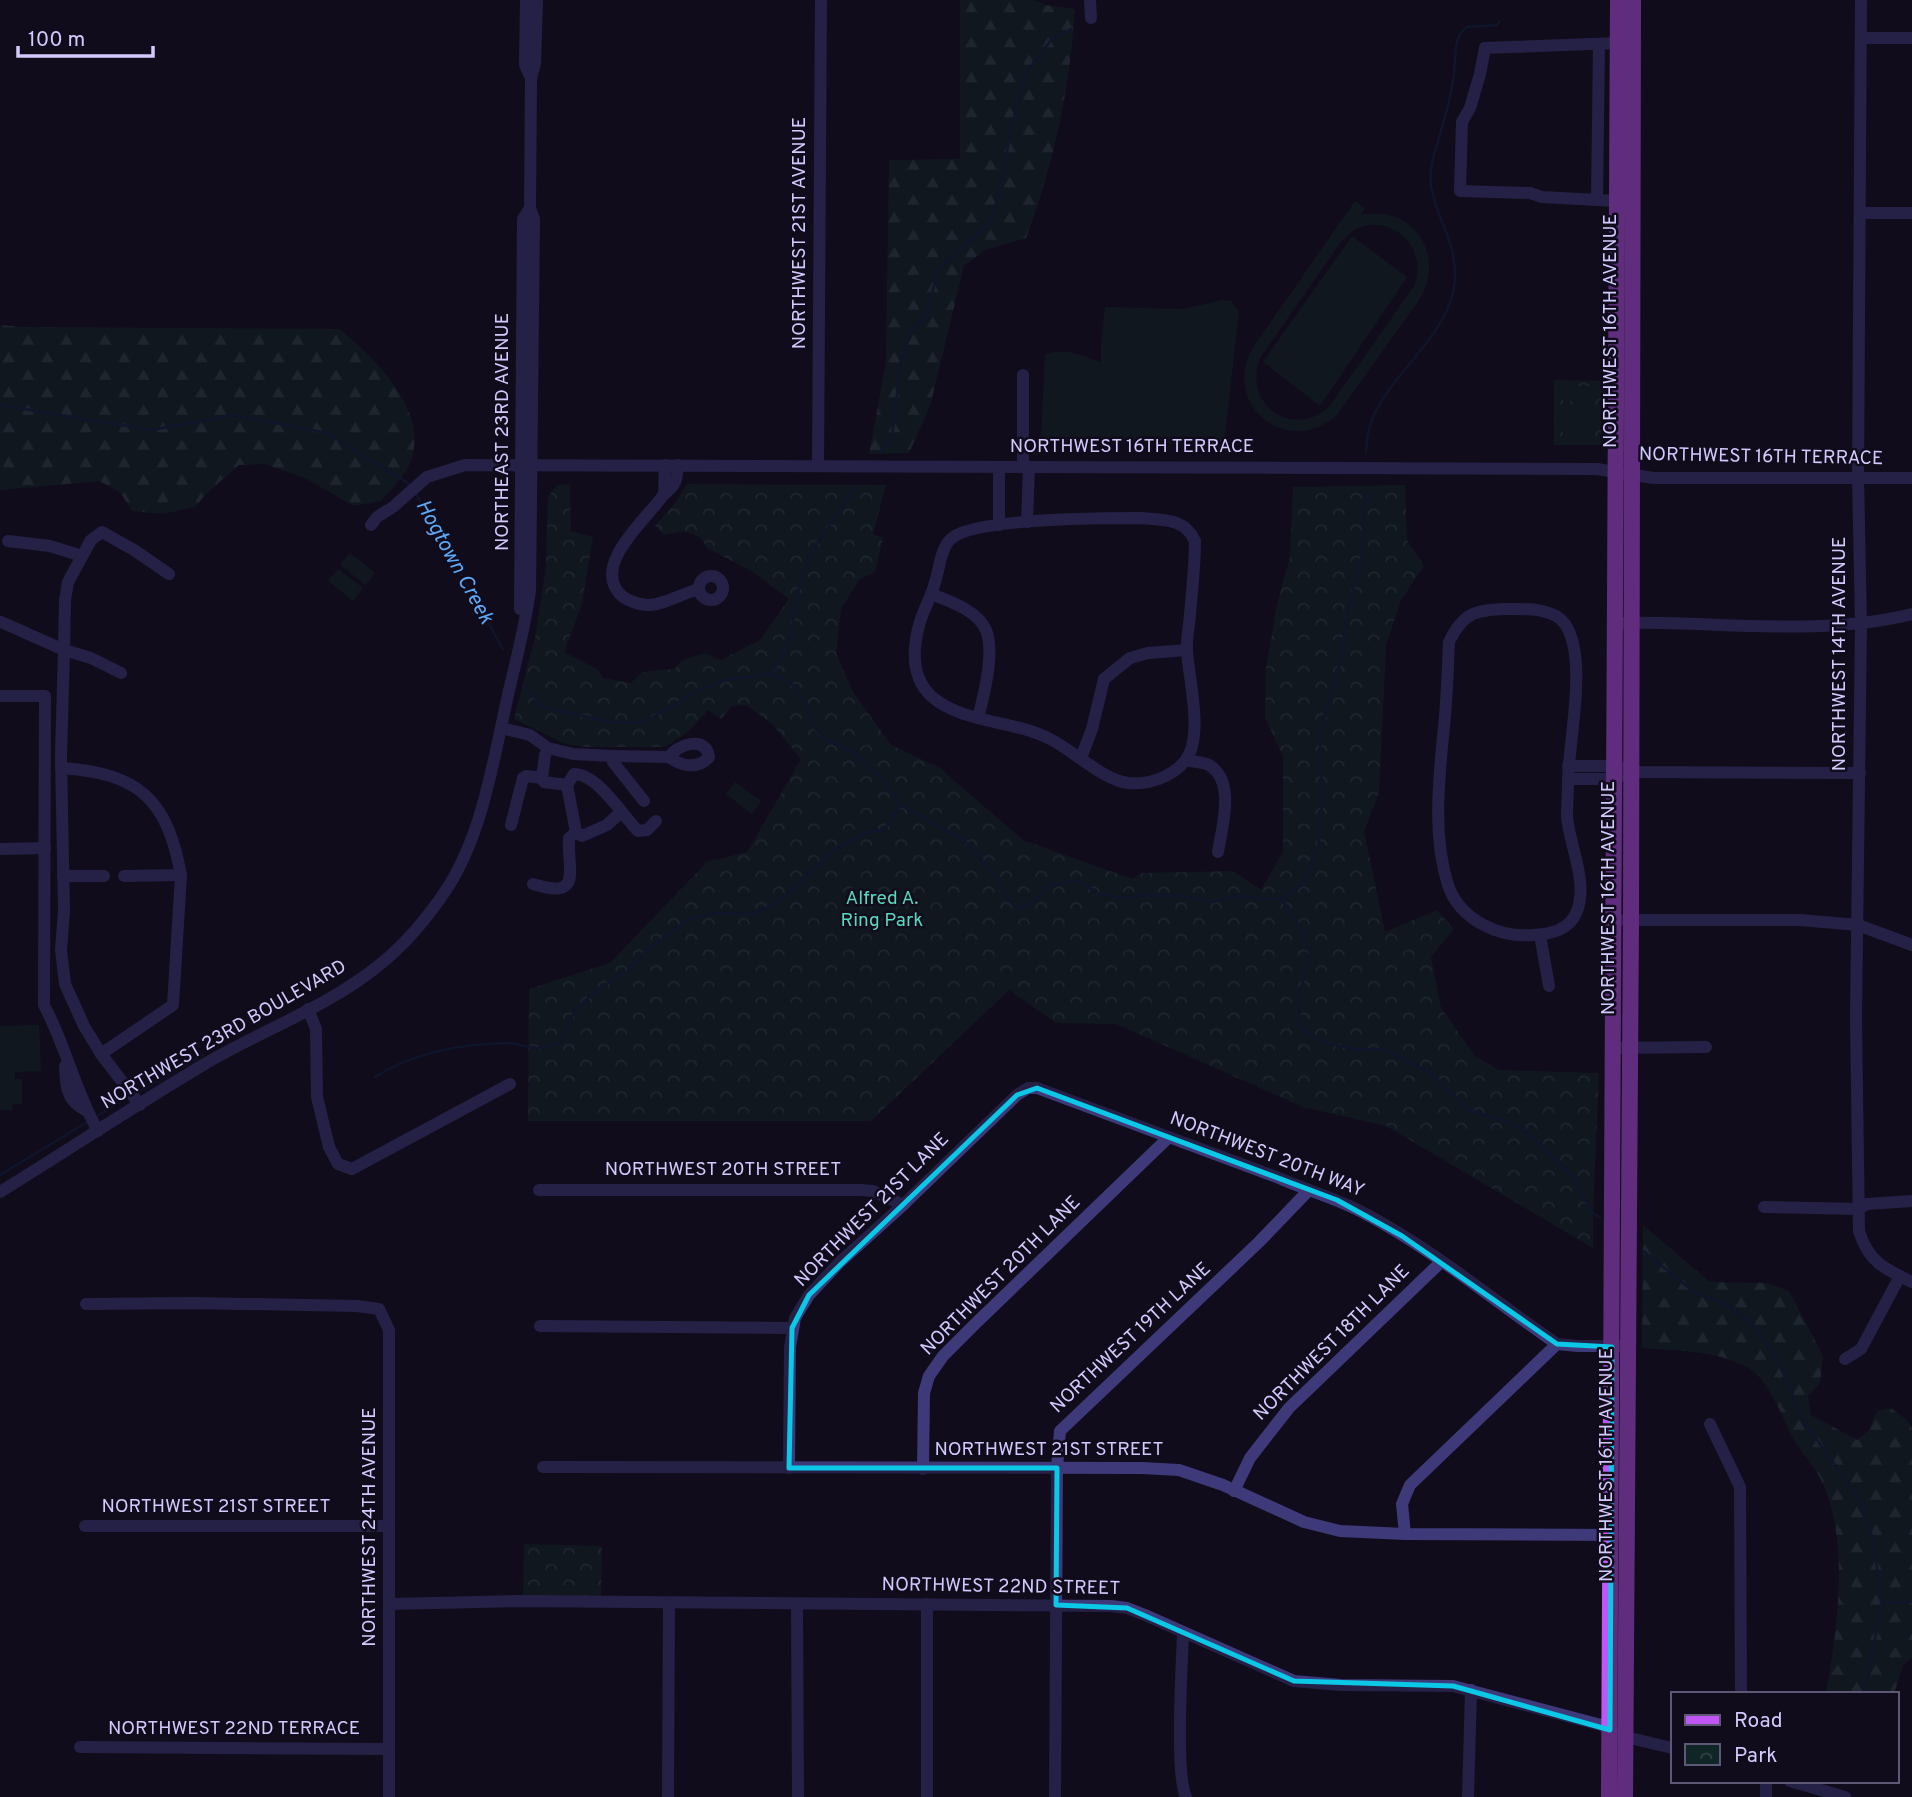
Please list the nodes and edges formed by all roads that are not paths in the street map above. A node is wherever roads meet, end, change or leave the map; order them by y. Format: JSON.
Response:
{"nodes":[{"id":1,"x":526,"y":0,"type":"edge"},
{"id":2,"x":537,"y":0,"type":"edge"},
{"id":3,"x":821,"y":0,"type":"edge"},
{"id":4,"x":1090,"y":0,"type":"edge"},
{"id":5,"x":1618,"y":0,"type":"edge"},
{"id":6,"x":1633,"y":0,"type":"edge"},
{"id":7,"x":1861,"y":0,"type":"edge"},
{"id":8,"x":1091,"y":18,"type":"dead end"},
{"id":9,"x":1861,"y":38,"type":"junction"},
{"id":10,"x":1912,"y":38,"type":"edge"},
{"id":11,"x":1618,"y":43,"type":"junction"},
{"id":12,"x":1599,"y":44,"type":"junction"},
{"id":13,"x":531,"y":78,"type":"junction"},
{"id":14,"x":1597,"y":198,"type":"junction"},
{"id":15,"x":1625,"y":202,"type":"junction"},
{"id":16,"x":1860,"y":213,"type":"junction"},
{"id":17,"x":1912,"y":213,"type":"edge"},
{"id":18,"x":1023,"y":375,"type":"dead end"},
{"id":19,"x":527,"y":465,"type":"junction"},
{"id":20,"x":672,"y":465,"type":"junction"},
{"id":21,"x":818,"y":466,"type":"junction"},
{"id":22,"x":999,"y":467,"type":"junction"},
{"id":23,"x":1026,"y":467,"type":"junction"},
{"id":24,"x":1623,"y":473,"type":"junction"},
{"id":25,"x":1858,"y":478,"type":"junction"},
{"id":26,"x":1912,"y":478,"type":"edge"},
{"id":27,"x":1027,"y":522,"type":"junction"},
{"id":28,"x":371,"y":525,"type":"dead end"},
{"id":29,"x":999,"y":526,"type":"junction"},
{"id":30,"x":8,"y":541,"type":"dead end"},
{"id":31,"x":82,"y":556,"type":"junction"},
{"id":32,"x":169,"y":574,"type":"dead end"},
{"id":33,"x":699,"y":589,"type":"dead end"},
{"id":34,"x":931,"y":594,"type":"junction"},
{"id":35,"x":1912,"y":614,"type":"edge"},
{"id":36,"x":1,"y":622,"type":"edge"},
{"id":37,"x":1623,"y":623,"type":"junction"},
{"id":38,"x":1861,"y":624,"type":"junction"},
{"id":39,"x":64,"y":650,"type":"junction"},
{"id":40,"x":1187,"y":650,"type":"junction"},
{"id":41,"x":121,"y":673,"type":"dead end"},
{"id":42,"x":0,"y":696,"type":"edge"},
{"id":43,"x":978,"y":718,"type":"junction"},
{"id":44,"x":501,"y":729,"type":"junction"},
{"id":45,"x":548,"y":748,"type":"junction"},
{"id":46,"x":587,"y":756,"type":"junction"},
{"id":47,"x":613,"y":756,"type":"junction"},
{"id":48,"x":669,"y":757,"type":"dead end"},
{"id":49,"x":1081,"y":758,"type":"junction"},
{"id":50,"x":1186,"y":760,"type":"junction"},
{"id":51,"x":61,"y":768,"type":"junction"},
{"id":52,"x":1631,"y":771,"type":"junction"},
{"id":53,"x":1568,"y":772,"type":"junction"},
{"id":54,"x":1614,"y":772,"type":"junction"},
{"id":55,"x":1860,"y":773,"type":"junction"},
{"id":56,"x":584,"y":775,"type":"junction"},
{"id":57,"x":542,"y":778,"type":"junction"},
{"id":58,"x":567,"y":785,"type":"junction"},
{"id":59,"x":644,"y":801,"type":"dead end"},
{"id":60,"x":621,"y":812,"type":"junction"},
{"id":61,"x":656,"y":821,"type":"dead end"},
{"id":62,"x":511,"y":825,"type":"dead end"},
{"id":63,"x":576,"y":832,"type":"junction"},
{"id":64,"x":45,"y":848,"type":"junction"},
{"id":65,"x":0,"y":849,"type":"edge"},
{"id":66,"x":1218,"y":852,"type":"dead end"},
{"id":67,"x":181,"y":875,"type":"junction"},
{"id":68,"x":63,"y":876,"type":"junction"},
{"id":69,"x":104,"y":876,"type":"dead end"},
{"id":70,"x":124,"y":876,"type":"dead end"},
{"id":71,"x":533,"y":884,"type":"dead end"},
{"id":72,"x":1614,"y":920,"type":"junction"},
{"id":73,"x":1631,"y":920,"type":"junction"},
{"id":74,"x":422,"y":923,"type":"joint"},
{"id":75,"x":1858,"y":925,"type":"junction"},
{"id":76,"x":1541,"y":935,"type":"junction"},
{"id":77,"x":1912,"y":945,"type":"edge"},
{"id":78,"x":1549,"y":986,"type":"dead end"},
{"id":79,"x":308,"y":1009,"type":"junction"},
{"id":80,"x":1706,"y":1047,"type":"dead end"},
{"id":81,"x":1621,"y":1048,"type":"junction"},
{"id":82,"x":101,"y":1054,"type":"junction"},
{"id":83,"x":510,"y":1084,"type":"dead end"},
{"id":84,"x":1028,"y":1088,"type":"joint"},
{"id":85,"x":139,"y":1105,"type":"junction"},
{"id":86,"x":98,"y":1131,"type":"junction"},
{"id":87,"x":1168,"y":1138,"type":"junction"},
{"id":88,"x":539,"y":1189,"type":"dead end"},
{"id":89,"x":1308,"y":1191,"type":"junction"},
{"id":90,"x":0,"y":1192,"type":"edge"},
{"id":91,"x":1612,"y":1199,"type":"junction"},
{"id":92,"x":1629,"y":1199,"type":"junction"},
{"id":93,"x":1912,"y":1201,"type":"edge"},
{"id":94,"x":903,"y":1205,"type":"junction"},
{"id":95,"x":1764,"y":1207,"type":"dead end"},
{"id":96,"x":1860,"y":1209,"type":"junction"},
{"id":97,"x":1441,"y":1262,"type":"junction"},
{"id":98,"x":1906,"y":1279,"type":"edge"},
{"id":99,"x":86,"y":1304,"type":"dead end"},
{"id":100,"x":540,"y":1326,"type":"dead end"},
{"id":101,"x":792,"y":1328,"type":"junction"},
{"id":102,"x":1557,"y":1344,"type":"junction"},
{"id":103,"x":1620,"y":1347,"type":"junction"},
{"id":104,"x":1845,"y":1359,"type":"dead end"},
{"id":105,"x":1710,"y":1424,"type":"dead end"},
{"id":106,"x":542,"y":1467,"type":"dead end"},
{"id":107,"x":789,"y":1468,"type":"junction"},
{"id":108,"x":1057,"y":1468,"type":"junction"},
{"id":109,"x":923,"y":1469,"type":"junction"},
{"id":110,"x":1234,"y":1491,"type":"junction"},
{"id":111,"x":85,"y":1526,"type":"dead end"},
{"id":112,"x":389,"y":1526,"type":"junction"},
{"id":113,"x":1405,"y":1534,"type":"junction"},
{"id":114,"x":1619,"y":1535,"type":"junction"},
{"id":115,"x":389,"y":1604,"type":"junction"},
{"id":116,"x":669,"y":1604,"type":"junction"},
{"id":117,"x":927,"y":1604,"type":"junction"},
{"id":118,"x":797,"y":1605,"type":"junction"},
{"id":119,"x":1056,"y":1605,"type":"junction"},
{"id":120,"x":1183,"y":1633,"type":"junction"},
{"id":121,"x":1471,"y":1690,"type":"junction"},
{"id":122,"x":1741,"y":1692,"type":"edge"},
{"id":123,"x":1610,"y":1730,"type":"junction"},
{"id":124,"x":1626,"y":1737,"type":"junction"},
{"id":125,"x":80,"y":1747,"type":"dead end"},
{"id":126,"x":1671,"y":1748,"type":"edge"},
{"id":127,"x":389,"y":1749,"type":"junction"},
{"id":128,"x":1797,"y":1783,"type":"edge"},
{"id":129,"x":389,"y":1797,"type":"edge"},
{"id":130,"x":668,"y":1797,"type":"edge"},
{"id":131,"x":798,"y":1797,"type":"edge"},
{"id":132,"x":927,"y":1797,"type":"edge"},
{"id":133,"x":1055,"y":1797,"type":"edge"},
{"id":134,"x":1186,"y":1797,"type":"edge"},
{"id":135,"x":1468,"y":1797,"type":"edge"},
{"id":136,"x":1609,"y":1797,"type":"edge"},
{"id":137,"x":1625,"y":1797,"type":"edge"},
{"id":138,"x":1845,"y":1797,"type":"edge"}],
"edges":[{"from":1,"to":13,"type":"street","name":"NORTHEAST 23RD AVENUE"},
{"from":2,"to":13,"type":"street"},
{"from":3,"to":21,"type":"street","name":"NORTHWEST 21ST AVENUE"},
{"from":4,"to":8,"type":"street"},
{"from":5,"to":11,"type":"main road"},
{"from":6,"to":15,"type":"main road","name":"NORTHWEST 16TH AVENUE"},
{"from":7,"to":9,"type":"street","name":"NORTHWEST 14TH AVENUE"},
{"from":9,"to":10,"type":"street"},
{"from":9,"to":16,"type":"street","name":"NORTHWEST 14TH AVENUE"},
{"from":11,"to":12,"type":"street"},
{"from":11,"to":15,"type":"main road"},
{"from":12,"to":14,"type":"street"},
{"from":12,"to":14,"type":"street"},
{"from":13,"to":19,"type":"street","name":"NORTHEAST 23RD AVENUE"},
{"from":14,"to":15,"type":"street"},
{"from":15,"to":24,"type":"main road","name":"NORTHWEST 16TH AVENUE"},
{"from":16,"to":17,"type":"street"},
{"from":16,"to":25,"type":"street","name":"NORTHWEST 14TH AVENUE"},
{"from":18,"to":23,"type":"street"},
{"from":19,"to":20,"type":"street","name":"NORTHWEST 16TH TERRACE"},
{"from":19,"to":28,"type":"street","name":"NORTHWEST 16TH TERRACE"},
{"from":19,"to":44,"type":"street","name":"NORTHEAST 23RD AVENUE"},
{"from":20,"to":21,"type":"street","name":"NORTHWEST 16TH TERRACE"},
{"from":20,"to":33,"type":"street"},
{"from":21,"to":22,"type":"street","name":"NORTHWEST 16TH TERRACE"},
{"from":22,"to":23,"type":"street","name":"NORTHWEST 16TH TERRACE"},
{"from":22,"to":29,"type":"street"},
{"from":23,"to":24,"type":"street","name":"NORTHWEST 16TH TERRACE"},
{"from":23,"to":27,"type":"street"},
{"from":24,"to":25,"type":"street","name":"NORTHWEST 16TH TERRACE"},
{"from":24,"to":37,"type":"main road","name":"NORTHWEST 16TH AVENUE"},
{"from":25,"to":26,"type":"street","name":"NORTHWEST 16TH TERRACE"},
{"from":25,"to":38,"type":"street","name":"NORTHWEST 14TH AVENUE"},
{"from":27,"to":29,"type":"street"},
{"from":27,"to":40,"type":"street"},
{"from":29,"to":34,"type":"street"},
{"from":30,"to":31,"type":"street"},
{"from":31,"to":32,"type":"street"},
{"from":31,"to":39,"type":"street"},
{"from":34,"to":43,"type":"street"},
{"from":34,"to":43,"type":"street"},
{"from":35,"to":38,"type":"street"},
{"from":36,"to":39,"type":"street"},
{"from":37,"to":38,"type":"street"},
{"from":37,"to":52,"type":"main road","name":"NORTHWEST 16TH AVENUE"},
{"from":37,"to":54,"type":"main road","name":"NORTHWEST 16TH AVENUE"},
{"from":38,"to":55,"type":"street","name":"NORTHWEST 14TH AVENUE"},
{"from":39,"to":41,"type":"street"},
{"from":39,"to":51,"type":"street"},
{"from":40,"to":49,"type":"street"},
{"from":40,"to":50,"type":"street"},
{"from":42,"to":64,"type":"street"},
{"from":43,"to":49,"type":"street"},
{"from":44,"to":45,"type":"street"},
{"from":44,"to":74,"type":"street","name":"NORTHEAST 23RD AVENUE"},
{"from":45,"to":46,"type":"street"},
{"from":45,"to":57,"type":"street"},
{"from":46,"to":47,"type":"street"},
{"from":46,"to":56,"type":"street"},
{"from":47,"to":48,"type":"street"},
{"from":47,"to":59,"type":"street"},
{"from":49,"to":50,"type":"street"},
{"from":50,"to":66,"type":"street"},
{"from":51,"to":67,"type":"street"},
{"from":51,"to":68,"type":"street"},
{"from":52,"to":54,"type":"street"},
{"from":52,"to":55,"type":"street"},
{"from":52,"to":73,"type":"main road","name":"NORTHWEST 16TH AVENUE"},
{"from":53,"to":54,"type":"street"},
{"from":53,"to":76,"type":"street"},
{"from":53,"to":76,"type":"street"},
{"from":54,"to":72,"type":"main road","name":"NORTHWEST 16TH AVENUE"},
{"from":55,"to":75,"type":"street","name":"NORTHWEST 14TH AVENUE"},
{"from":56,"to":58,"type":"street"},
{"from":56,"to":60,"type":"street"},
{"from":57,"to":58,"type":"street"},
{"from":57,"to":62,"type":"street"},
{"from":58,"to":63,"type":"street"},
{"from":60,"to":61,"type":"street"},
{"from":60,"to":63,"type":"street"},
{"from":63,"to":71,"type":"street"},
{"from":64,"to":65,"type":"street"},
{"from":64,"to":86,"type":"street"},
{"from":67,"to":70,"type":"street"},
{"from":67,"to":82,"type":"street"},
{"from":68,"to":69,"type":"street"},
{"from":68,"to":82,"type":"street"},
{"from":72,"to":73,"type":"street"},
{"from":72,"to":81,"type":"main road","name":"NORTHWEST 16TH AVENUE"},
{"from":73,"to":75,"type":"street"},
{"from":73,"to":81,"type":"main road","name":"NORTHWEST 16TH AVENUE"},
{"from":74,"to":79,"type":"street","name":"NORTHWEST 23RD BOULEVARD"},
{"from":75,"to":77,"type":"street"},
{"from":75,"to":96,"type":"street","name":"NORTHWEST 14TH AVENUE"},
{"from":76,"to":78,"type":"street"},
{"from":79,"to":83,"type":"street"},
{"from":79,"to":85,"type":"street","name":"NORTHWEST 23RD BOULEVARD"},
{"from":80,"to":81,"type":"street"},
{"from":81,"to":91,"type":"main road","name":"NORTHWEST 16TH AVENUE"},
{"from":81,"to":92,"type":"main road","name":"NORTHWEST 16TH AVENUE"},
{"from":82,"to":85,"type":"street"},
{"from":84,"to":87,"type":"street","name":"NORTHWEST 20TH WAY"},
{"from":84,"to":94,"type":"street","name":"NORTHWEST 21ST LANE"},
{"from":85,"to":86,"type":"street","name":"NORTHWEST 23RD BOULEVARD"},
{"from":86,"to":90,"type":"street","name":"NORTHWEST 23RD BOULEVARD"},
{"from":87,"to":89,"type":"street","name":"NORTHWEST 20TH WAY"},
{"from":87,"to":109,"type":"street","name":"NORTHWEST 20TH LANE"},
{"from":88,"to":94,"type":"street","name":"NORTHWEST 20TH STREET"},
{"from":89,"to":97,"type":"street","name":"NORTHWEST 20TH WAY"},
{"from":89,"to":108,"type":"street","name":"NORTHWEST 19TH LANE"},
{"from":91,"to":92,"type":"main road"},
{"from":91,"to":103,"type":"main road","name":"NORTHWEST 16TH AVENUE"},
{"from":92,"to":103,"type":"main road","name":"NORTHWEST 16TH AVENUE"},
{"from":93,"to":96,"type":"street"},
{"from":94,"to":101,"type":"street","name":"NORTHWEST 21ST LANE"},
{"from":95,"to":96,"type":"street"},
{"from":96,"to":98,"type":"street","name":"NORTHWEST 14TH AVENUE"},
{"from":97,"to":102,"type":"street","name":"NORTHWEST 20TH WAY"},
{"from":97,"to":110,"type":"street","name":"NORTHWEST 18TH LANE"},
{"from":98,"to":104,"type":"street"},
{"from":99,"to":112,"type":"street","name":"NORTHWEST 24TH AVENUE"},
{"from":100,"to":101,"type":"street"},
{"from":101,"to":107,"type":"street","name":"NORTHWEST 21ST LANE"},
{"from":102,"to":103,"type":"street"},
{"from":102,"to":113,"type":"street"},
{"from":103,"to":114,"type":"main road","name":"NORTHWEST 16TH AVENUE"},
{"from":105,"to":122,"type":"street"},
{"from":106,"to":107,"type":"street","name":"NORTHWEST 21ST STREET"},
{"from":107,"to":109,"type":"street","name":"NORTHWEST 21ST STREET"},
{"from":108,"to":109,"type":"street","name":"NORTHWEST 21ST STREET"},
{"from":108,"to":110,"type":"street","name":"NORTHWEST 21ST STREET"},
{"from":108,"to":119,"type":"street","name":"NORTHWEST 19TH LANE"},
{"from":110,"to":113,"type":"street","name":"NORTHWEST 21ST STREET"},
{"from":111,"to":112,"type":"street","name":"NORTHWEST 21ST STREET"},
{"from":112,"to":115,"type":"street","name":"NORTHWEST 24TH AVENUE"},
{"from":113,"to":114,"type":"street","name":"NORTHWEST 21ST STREET"},
{"from":114,"to":123,"type":"main road","name":"NORTHWEST 16TH AVENUE"},
{"from":114,"to":124,"type":"main road","name":"NORTHWEST 16TH AVENUE"},
{"from":115,"to":116,"type":"street","name":"NORTHWEST 22ND STREET"},
{"from":115,"to":127,"type":"street","name":"NORTHWEST 24TH AVENUE"},
{"from":116,"to":118,"type":"street","name":"NORTHWEST 22ND STREET"},
{"from":116,"to":130,"type":"street"},
{"from":117,"to":118,"type":"street","name":"NORTHWEST 22ND STREET"},
{"from":117,"to":119,"type":"street","name":"NORTHWEST 22ND STREET"},
{"from":117,"to":132,"type":"street"},
{"from":118,"to":131,"type":"street"},
{"from":119,"to":120,"type":"street","name":"NORTHWEST 22ND STREET"},
{"from":119,"to":133,"type":"street","name":"NORTHWEST 19TH LANE"},
{"from":120,"to":121,"type":"street","name":"NORTHWEST 22ND STREET"},
{"from":120,"to":134,"type":"street"},
{"from":121,"to":123,"type":"street","name":"NORTHWEST 22ND STREET"},
{"from":121,"to":135,"type":"street"},
{"from":123,"to":124,"type":"street","name":"NORTHWEST 22ND STREET"},
{"from":123,"to":136,"type":"main road","name":"NORTHWEST 16TH AVENUE"},
{"from":124,"to":126,"type":"street","name":"NORTHWEST 22ND STREET"},
{"from":124,"to":137,"type":"main road","name":"NORTHWEST 16TH AVENUE"},
{"from":125,"to":127,"type":"street","name":"NORTHWEST 22ND TERRACE"},
{"from":127,"to":129,"type":"street","name":"NORTHWEST 24TH AVENUE"},
{"from":128,"to":138,"type":"street"}]}
